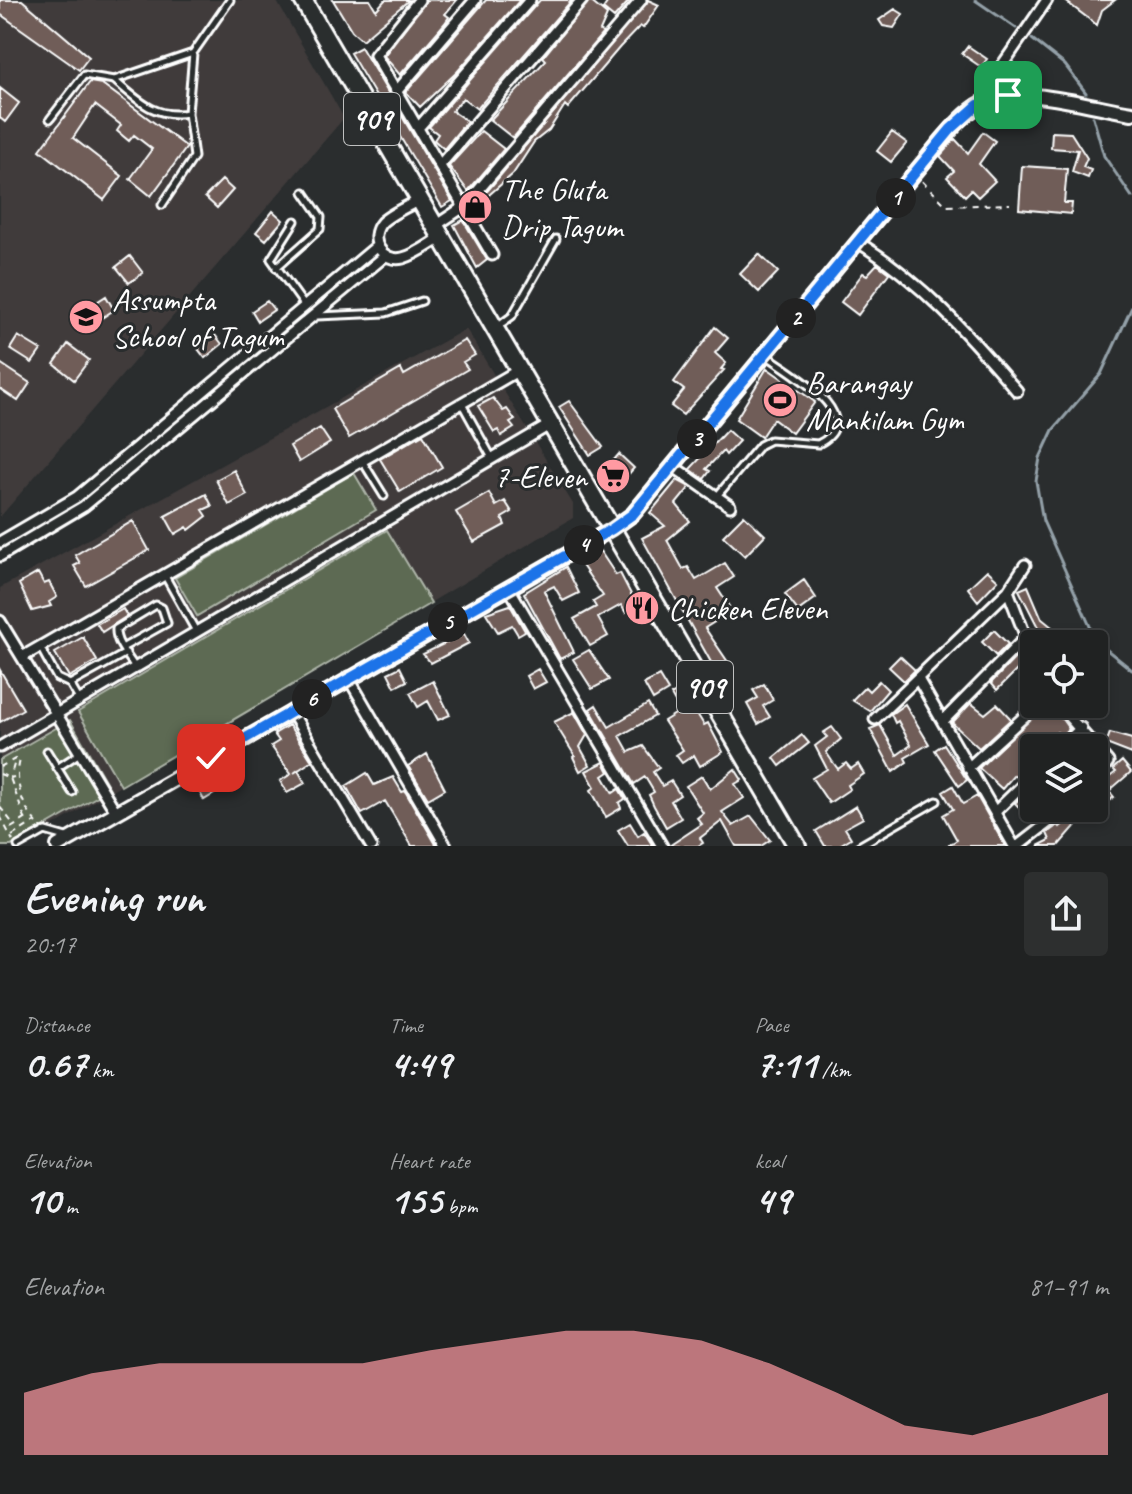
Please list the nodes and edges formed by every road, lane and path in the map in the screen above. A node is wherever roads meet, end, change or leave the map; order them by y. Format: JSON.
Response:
{"nodes":[{"id":1,"x":230,"y":0,"type":"edge"},
{"id":2,"x":419,"y":0,"type":"edge"},
{"id":3,"x":475,"y":0,"type":"edge"},
{"id":4,"x":530,"y":0,"type":"edge"},
{"id":5,"x":582,"y":0,"type":"edge"},
{"id":6,"x":641,"y":0,"type":"edge"},
{"id":7,"x":1047,"y":0,"type":"edge"},
{"id":8,"x":306,"y":1,"type":"edge"},
{"id":9,"x":193,"y":53,"type":"junction"},
{"id":10,"x":114,"y":80,"type":"junction"},
{"id":11,"x":396,"y":92,"type":"junction"},
{"id":12,"x":992,"y":99,"type":"junction"},
{"id":13,"x":188,"y":113,"type":"junction"},
{"id":14,"x":1132,"y":113,"type":"edge"},
{"id":15,"x":50,"y":119,"type":"dead end"},
{"id":16,"x":418,"y":128,"type":"junction"},
{"id":17,"x":440,"y":165,"type":"junction"},
{"id":18,"x":916,"y":174,"type":"junction"},
{"id":19,"x":304,"y":192,"type":"dead end"},
{"id":20,"x":420,"y":200,"type":"junction"},
{"id":21,"x":1010,"y":204,"type":"dead end"},
{"id":22,"x":162,"y":205,"type":"dead end"},
{"id":23,"x":465,"y":206,"type":"junction"},
{"id":24,"x":295,"y":221,"type":"dead end"},
{"id":25,"x":438,"y":232,"type":"junction"},
{"id":26,"x":556,"y":239,"type":"dead end"},
{"id":27,"x":858,"y":242,"type":"junction"},
{"id":28,"x":377,"y":246,"type":"junction"},
{"id":29,"x":492,"y":255,"type":"dead end"},
{"id":30,"x":385,"y":256,"type":"junction"},
{"id":31,"x":362,"y":259,"type":"junction"},
{"id":32,"x":276,"y":268,"type":"junction"},
{"id":33,"x":369,"y":269,"type":"junction"},
{"id":34,"x":422,"y":301,"type":"dead end"},
{"id":35,"x":305,"y":306,"type":"junction"},
{"id":36,"x":313,"y":315,"type":"junction"},
{"id":37,"x":495,"y":329,"type":"junction"},
{"id":38,"x":766,"y":355,"type":"junction"},
{"id":39,"x":519,"y":370,"type":"junction"},
{"id":40,"x":210,"y":385,"type":"junction"},
{"id":41,"x":1017,"y":391,"type":"dead end"},
{"id":42,"x":217,"y":394,"type":"junction"},
{"id":43,"x":462,"y":403,"type":"junction"},
{"id":44,"x":551,"y":424,"type":"junction"},
{"id":45,"x":493,"y":459,"type":"junction"},
{"id":46,"x":362,"y":461,"type":"junction"},
{"id":47,"x":674,"y":467,"type":"junction"},
{"id":48,"x":384,"y":496,"type":"dead end"},
{"id":49,"x":716,"y":496,"type":"junction"},
{"id":50,"x":730,"y":506,"type":"dead end"},
{"id":51,"x":612,"y":529,"type":"junction"},
{"id":52,"x":0,"y":542,"type":"edge"},
{"id":53,"x":0,"y":556,"type":"edge"},
{"id":54,"x":1025,"y":565,"type":"dead end"},
{"id":55,"x":165,"y":575,"type":"junction"},
{"id":56,"x":509,"y":588,"type":"junction"},
{"id":57,"x":1008,"y":591,"type":"junction"},
{"id":58,"x":0,"y":621,"type":"edge"},
{"id":59,"x":1023,"y":630,"type":"edge"},
{"id":60,"x":198,"y":633,"type":"junction"},
{"id":61,"x":1020,"y":643,"type":"edge"},
{"id":62,"x":40,"y":647,"type":"junction"},
{"id":63,"x":124,"y":650,"type":"junction"},
{"id":64,"x":24,"y":656,"type":"junction"},
{"id":65,"x":136,"y":670,"type":"junction"},
{"id":66,"x":348,"y":677,"type":"junction"},
{"id":67,"x":918,"y":679,"type":"junction"},
{"id":68,"x":70,"y":684,"type":"junction"},
{"id":69,"x":81,"y":702,"type":"junction"},
{"id":70,"x":291,"y":711,"type":"junction"},
{"id":71,"x":59,"y":715,"type":"junction"},
{"id":72,"x":1023,"y":718,"type":"edge"},
{"id":73,"x":1071,"y":718,"type":"edge"},
{"id":74,"x":875,"y":719,"type":"dead end"},
{"id":75,"x":943,"y":721,"type":"junction"},
{"id":76,"x":1081,"y":728,"type":"junction"},
{"id":77,"x":1075,"y":734,"type":"edge"},
{"id":78,"x":1086,"y":734,"type":"edge"},
{"id":79,"x":0,"y":747,"type":"edge"},
{"id":80,"x":47,"y":751,"type":"dead end"},
{"id":81,"x":81,"y":753,"type":"junction"},
{"id":82,"x":15,"y":759,"type":"junction"},
{"id":83,"x":0,"y":767,"type":"edge"},
{"id":84,"x":57,"y":768,"type":"junction"},
{"id":85,"x":968,"y":768,"type":"junction"},
{"id":86,"x":0,"y":774,"type":"edge"},
{"id":87,"x":15,"y":777,"type":"junction"},
{"id":88,"x":10,"y":778,"type":"junction"},
{"id":89,"x":1020,"y":788,"type":"edge"},
{"id":90,"x":72,"y":792,"type":"dead end"},
{"id":91,"x":937,"y":801,"type":"dead end"},
{"id":92,"x":0,"y":807,"type":"edge"},
{"id":93,"x":116,"y":812,"type":"junction"},
{"id":94,"x":995,"y":812,"type":"junction"},
{"id":95,"x":0,"y":816,"type":"edge"},
{"id":96,"x":31,"y":816,"type":"junction"},
{"id":97,"x":25,"y":819,"type":"junction"},
{"id":98,"x":35,"y":822,"type":"junction"},
{"id":99,"x":1048,"y":822,"type":"edge"},
{"id":100,"x":15,"y":826,"type":"junction"},
{"id":101,"x":9,"y":829,"type":"junction"},
{"id":102,"x":45,"y":831,"type":"junction"},
{"id":103,"x":12,"y":836,"type":"junction"},
{"id":104,"x":71,"y":839,"type":"junction"},
{"id":105,"x":16,"y":846,"type":"edge"},
{"id":106,"x":58,"y":846,"type":"edge"},
{"id":107,"x":371,"y":846,"type":"edge"},
{"id":108,"x":446,"y":846,"type":"edge"},
{"id":109,"x":662,"y":846,"type":"edge"},
{"id":110,"x":797,"y":846,"type":"edge"},
{"id":111,"x":859,"y":846,"type":"edge"},
{"id":112,"x":1016,"y":846,"type":"edge"}],
"edges":[{"from":1,"to":9,"type":"lane"},
{"from":2,"to":11,"type":"street"},
{"from":3,"to":11,"type":"street"},
{"from":4,"to":16,"type":"street"},
{"from":5,"to":17,"type":"street"},
{"from":6,"to":23,"type":"street"},
{"from":7,"to":12,"type":"street"},
{"from":8,"to":20,"type":"highway","number":"909"},
{"from":9,"to":10,"type":"lane"},
{"from":9,"to":13,"type":"lane"},
{"from":10,"to":13,"type":"lane"},
{"from":10,"to":15,"type":"lane"},
{"from":11,"to":16,"type":"street"},
{"from":12,"to":14,"type":"main road"},
{"from":12,"to":18,"type":"main road"},
{"from":13,"to":22,"type":"lane"},
{"from":16,"to":17,"type":"street"},
{"from":17,"to":23,"type":"street"},
{"from":18,"to":21,"type":"path"},
{"from":18,"to":27,"type":"main road"},
{"from":19,"to":32,"type":"lane"},
{"from":20,"to":25,"type":"highway","number":"909"},
{"from":20,"to":28,"type":"street"},
{"from":23,"to":25,"type":"street"},
{"from":23,"to":29,"type":"street"},
{"from":24,"to":32,"type":"lane"},
{"from":25,"to":30,"type":"street"},
{"from":25,"to":37,"type":"highway","number":"909"},
{"from":26,"to":37,"type":"lane"},
{"from":27,"to":38,"type":"main road"},
{"from":27,"to":41,"type":"street"},
{"from":28,"to":30,"type":"street"},
{"from":28,"to":31,"type":"street"},
{"from":30,"to":33,"type":"street"},
{"from":31,"to":33,"type":"street"},
{"from":31,"to":35,"type":"street"},
{"from":32,"to":35,"type":"lane"},
{"from":33,"to":36,"type":"street"},
{"from":34,"to":36,"type":"lane"},
{"from":35,"to":36,"type":"street"},
{"from":35,"to":40,"type":"street"},
{"from":36,"to":42,"type":"street"},
{"from":37,"to":39,"type":"highway","number":"909"},
{"from":38,"to":47,"type":"main road"},
{"from":38,"to":49,"type":"lane"},
{"from":39,"to":43,"type":"street"},
{"from":39,"to":44,"type":"highway","number":"909"},
{"from":40,"to":42,"type":"street"},
{"from":40,"to":52,"type":"street"},
{"from":42,"to":53,"type":"street"},
{"from":43,"to":45,"type":"lane"},
{"from":43,"to":46,"type":"street"},
{"from":44,"to":45,"type":"street"},
{"from":44,"to":51,"type":"highway","number":"909"},
{"from":45,"to":60,"type":"street"},
{"from":46,"to":48,"type":"lane"},
{"from":46,"to":55,"type":"street"},
{"from":47,"to":49,"type":"street"},
{"from":47,"to":51,"type":"main road"},
{"from":49,"to":50,"type":"street"},
{"from":51,"to":56,"type":"main road"},
{"from":51,"to":110,"type":"highway","number":"909"},
{"from":54,"to":57,"type":"street"},
{"from":55,"to":60,"type":"lane"},
{"from":55,"to":62,"type":"street"},
{"from":56,"to":66,"type":"main road"},
{"from":56,"to":109,"type":"street"},
{"from":57,"to":59,"type":"street"},
{"from":57,"to":67,"type":"street"},
{"from":58,"to":64,"type":"street"},
{"from":60,"to":65,"type":"street"},
{"from":61,"to":75,"type":"street"},
{"from":62,"to":64,"type":"street"},
{"from":62,"to":68,"type":"lane"},
{"from":63,"to":63,"type":"lane"},
{"from":63,"to":65,"type":"lane"},
{"from":63,"to":68,"type":"lane"},
{"from":64,"to":71,"type":"street"},
{"from":65,"to":69,"type":"street"},
{"from":66,"to":70,"type":"main road"},
{"from":66,"to":108,"type":"street"},
{"from":67,"to":74,"type":"street"},
{"from":67,"to":75,"type":"street"},
{"from":68,"to":69,"type":"lane"},
{"from":69,"to":71,"type":"street"},
{"from":70,"to":93,"type":"main road"},
{"from":70,"to":107,"type":"street"},
{"from":71,"to":79,"type":"street"},
{"from":71,"to":81,"type":"street"},
{"from":72,"to":85,"type":"street"},
{"from":73,"to":76,"type":"street"},
{"from":75,"to":85,"type":"street"},
{"from":76,"to":77,"type":"street"},
{"from":76,"to":78,"type":"street"},
{"from":80,"to":84,"type":"lane"},
{"from":81,"to":84,"type":"lane"},
{"from":81,"to":93,"type":"street"},
{"from":82,"to":83,"type":"path"},
{"from":82,"to":87,"type":"path"},
{"from":82,"to":88,"type":"path"},
{"from":84,"to":90,"type":"lane"},
{"from":85,"to":94,"type":"street"},
{"from":86,"to":88,"type":"path"},
{"from":87,"to":88,"type":"path"},
{"from":87,"to":96,"type":"path"},
{"from":88,"to":97,"type":"path"},
{"from":89,"to":94,"type":"street"},
{"from":91,"to":111,"type":"lane"},
{"from":92,"to":100,"type":"path"},
{"from":93,"to":104,"type":"main road"},
{"from":94,"to":112,"type":"street"},
{"from":95,"to":101,"type":"path"},
{"from":96,"to":97,"type":"path"},
{"from":96,"to":98,"type":"path"},
{"from":97,"to":100,"type":"path"},
{"from":98,"to":102,"type":"path"},
{"from":98,"to":103,"type":"path"},
{"from":99,"to":112,"type":"street"},
{"from":100,"to":101,"type":"path"},
{"from":101,"to":103,"type":"path"},
{"from":102,"to":104,"type":"lane"},
{"from":102,"to":105,"type":"lane"},
{"from":103,"to":105,"type":"path"},
{"from":104,"to":106,"type":"main road"}]}
